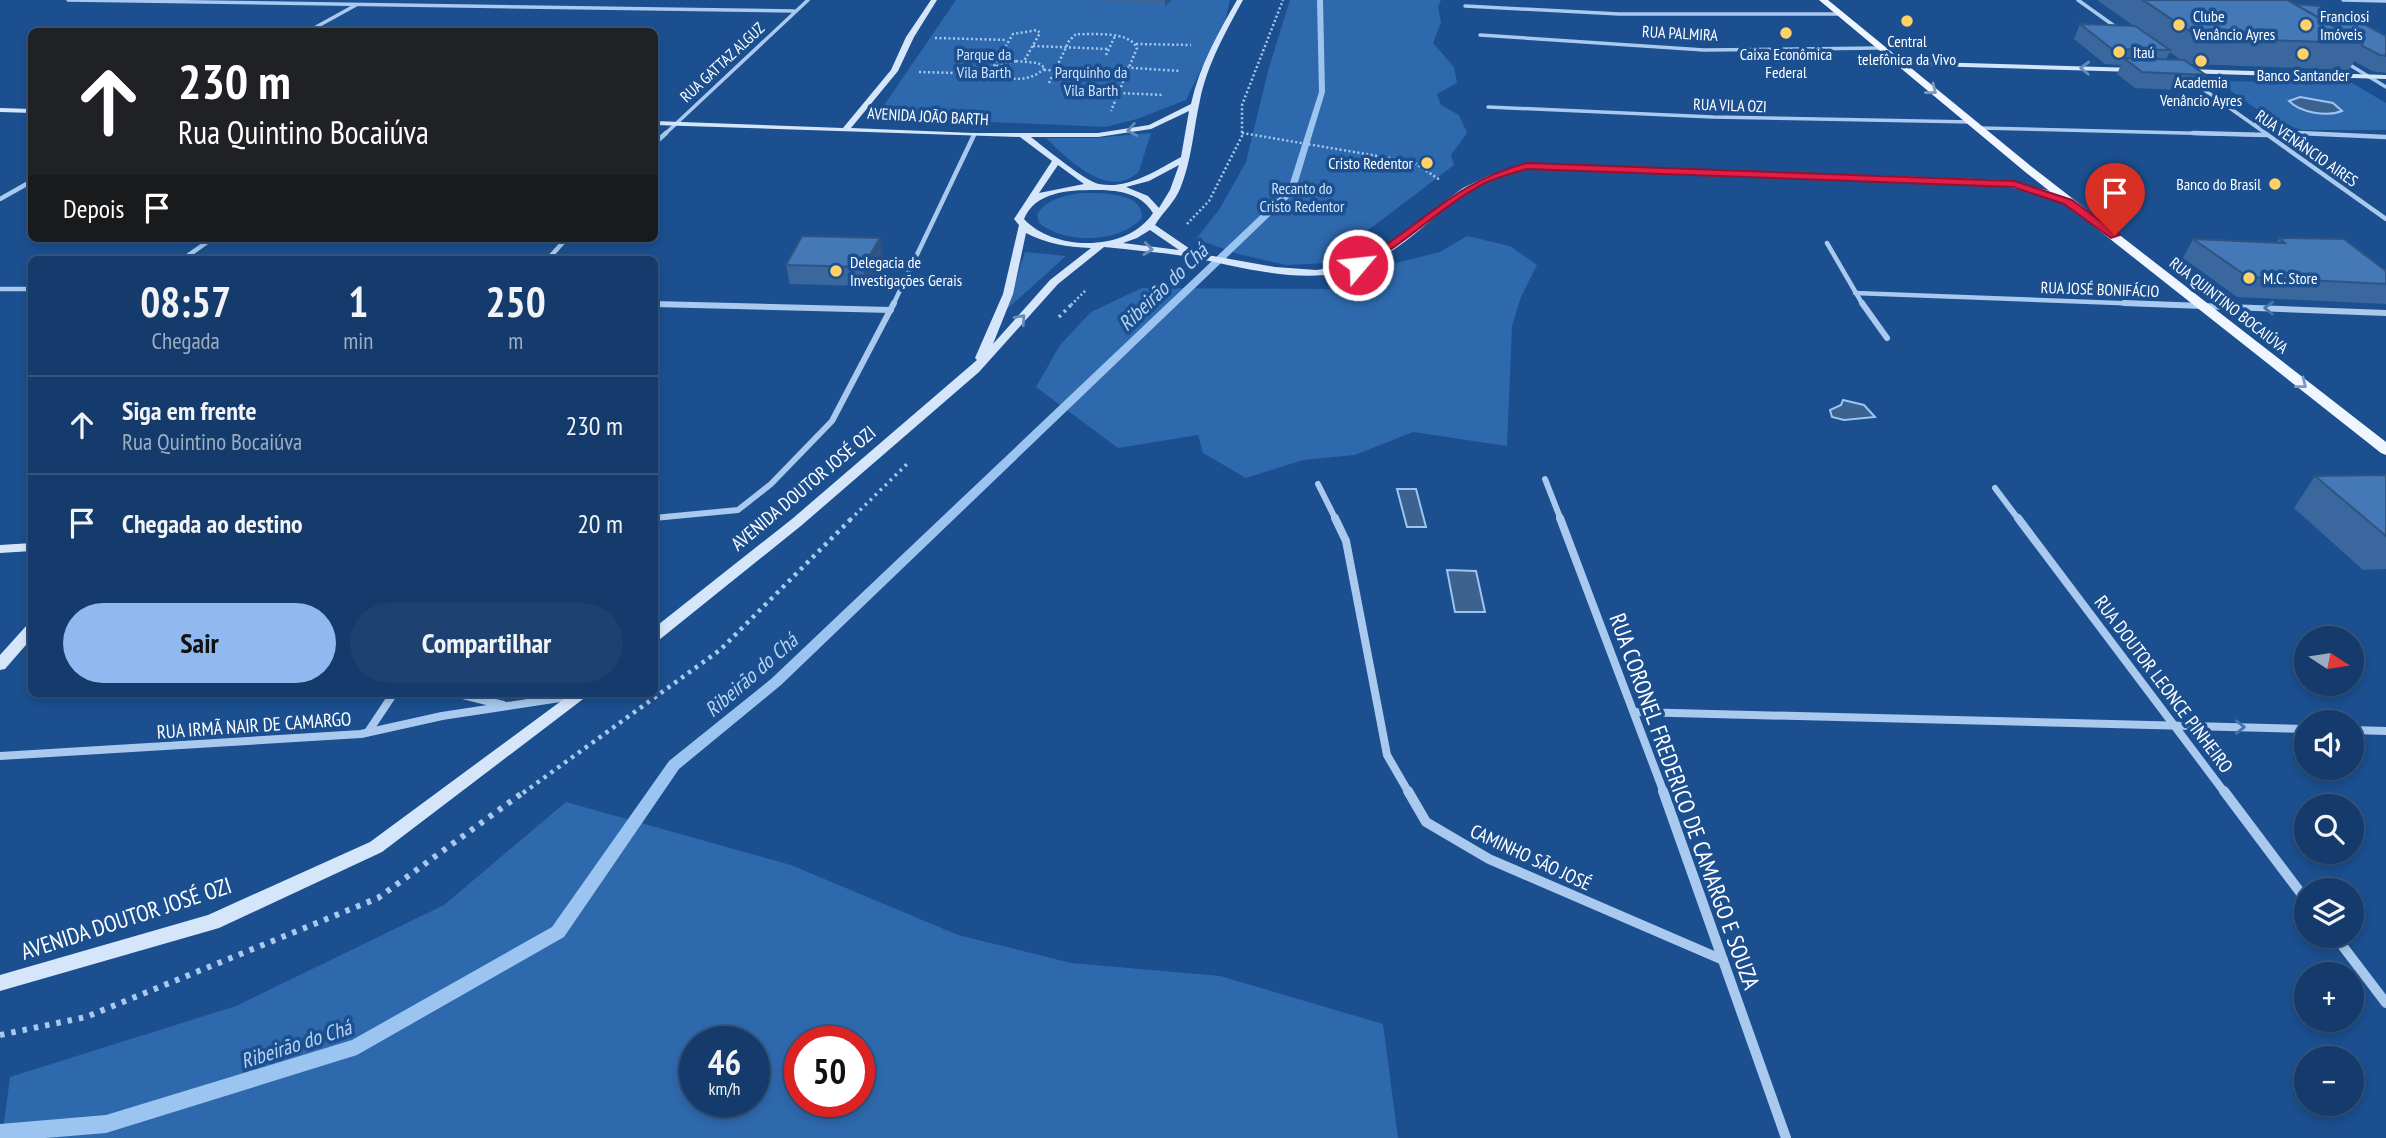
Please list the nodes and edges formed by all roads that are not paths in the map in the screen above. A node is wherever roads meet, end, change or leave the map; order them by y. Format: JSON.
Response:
{"nodes":[{"id":1,"x":68,"y":0,"type":"edge"},
{"id":2,"x":365,"y":0,"type":"edge"},
{"id":3,"x":808,"y":0,"type":"edge"},
{"id":4,"x":934,"y":0,"type":"edge"},
{"id":5,"x":1240,"y":0,"type":"edge"},
{"id":6,"x":1823,"y":0,"type":"edge"},
{"id":7,"x":2078,"y":0,"type":"edge"},
{"id":8,"x":2343,"y":0,"type":"edge"},
{"id":9,"x":2386,"y":1,"type":"edge"},
{"id":10,"x":358,"y":4,"type":"junction"},
{"id":11,"x":1465,"y":6,"type":"dead end"},
{"id":12,"x":794,"y":12,"type":"junction"},
{"id":13,"x":1838,"y":14,"type":"junction"},
{"id":14,"x":314,"y":28,"type":"edge"},
{"id":15,"x":2122,"y":32,"type":"edge"},
{"id":16,"x":1480,"y":35,"type":"dead end"},
{"id":17,"x":1879,"y":48,"type":"junction"},
{"id":18,"x":2335,"y":56,"type":"edge"},
{"id":19,"x":1897,"y":63,"type":"junction"},
{"id":20,"x":2147,"y":70,"type":"edge"},
{"id":21,"x":2177,"y":71,"type":"joint"},
{"id":22,"x":2368,"y":76,"type":"junction"},
{"id":23,"x":2386,"y":77,"type":"edge"},
{"id":24,"x":2386,"y":87,"type":"edge"},
{"id":25,"x":1196,"y":100,"type":"junction"},
{"id":26,"x":1488,"y":107,"type":"dead end"},
{"id":27,"x":0,"y":110,"type":"edge"},
{"id":28,"x":28,"y":111,"type":"edge"},
{"id":29,"x":2243,"y":118,"type":"junction"},
{"id":30,"x":658,"y":123,"type":"edge"},
{"id":31,"x":674,"y":123,"type":"junction"},
{"id":32,"x":1976,"y":125,"type":"junction"},
{"id":33,"x":847,"y":128,"type":"junction"},
{"id":34,"x":974,"y":135,"type":"junction"},
{"id":35,"x":1022,"y":135,"type":"junction"},
{"id":36,"x":2267,"y":135,"type":"junction"},
{"id":37,"x":2386,"y":137,"type":"edge"},
{"id":38,"x":658,"y":140,"type":"edge"},
{"id":39,"x":1187,"y":157,"type":"junction"},
{"id":40,"x":1056,"y":161,"type":"junction"},
{"id":41,"x":2028,"y":169,"type":"junction"},
{"id":42,"x":28,"y":183,"type":"edge"},
{"id":43,"x":2003,"y":183,"type":"junction"},
{"id":44,"x":1094,"y":187,"type":"junction"},
{"id":45,"x":1115,"y":188,"type":"junction"},
{"id":46,"x":0,"y":199,"type":"edge"},
{"id":47,"x":1027,"y":204,"type":"junction"},
{"id":48,"x":2080,"y":209,"type":"junction"},
{"id":49,"x":1157,"y":216,"type":"junction"},
{"id":50,"x":2386,"y":219,"type":"edge"},
{"id":51,"x":1023,"y":226,"type":"junction"},
{"id":52,"x":1151,"y":226,"type":"junction"},
{"id":53,"x":207,"y":242,"type":"edge"},
{"id":54,"x":563,"y":242,"type":"edge"},
{"id":55,"x":1827,"y":243,"type":"dead end"},
{"id":56,"x":1102,"y":244,"type":"junction"},
{"id":57,"x":1193,"y":254,"type":"junction"},
{"id":58,"x":187,"y":256,"type":"edge"},
{"id":59,"x":551,"y":256,"type":"edge"},
{"id":60,"x":0,"y":289,"type":"edge"},
{"id":61,"x":28,"y":289,"type":"edge"},
{"id":62,"x":1855,"y":293,"type":"junction"},
{"id":63,"x":658,"y":304,"type":"edge"},
{"id":64,"x":2203,"y":305,"type":"junction"},
{"id":65,"x":891,"y":310,"type":"junction"},
{"id":66,"x":2386,"y":313,"type":"edge"},
{"id":67,"x":1887,"y":338,"type":"dead end"},
{"id":68,"x":975,"y":370,"type":"junction"},
{"id":69,"x":2386,"y":450,"type":"edge"},
{"id":70,"x":1545,"y":479,"type":"dead end"},
{"id":71,"x":1318,"y":484,"type":"dead end"},
{"id":72,"x":1995,"y":488,"type":"dead end"},
{"id":73,"x":658,"y":517,"type":"edge"},
{"id":74,"x":28,"y":547,"type":"edge"},
{"id":75,"x":0,"y":549,"type":"edge"},
{"id":76,"x":28,"y":633,"type":"edge"},
{"id":77,"x":658,"y":633,"type":"edge"},
{"id":78,"x":0,"y":665,"type":"edge"},
{"id":79,"x":391,"y":697,"type":"edge"},
{"id":80,"x":471,"y":697,"type":"edge"},
{"id":81,"x":563,"y":697,"type":"edge"},
{"id":82,"x":578,"y":697,"type":"edge"},
{"id":83,"x":507,"y":706,"type":"junction"},
{"id":84,"x":1635,"y":712,"type":"junction"},
{"id":85,"x":2172,"y":726,"type":"junction"},
{"id":86,"x":2294,"y":729,"type":"edge"},
{"id":87,"x":2364,"y":730,"type":"edge"},
{"id":88,"x":2386,"y":731,"type":"edge"},
{"id":89,"x":368,"y":732,"type":"junction"},
{"id":90,"x":0,"y":756,"type":"edge"},
{"id":91,"x":2294,"y":884,"type":"edge"},
{"id":92,"x":2343,"y":948,"type":"edge"},
{"id":93,"x":1723,"y":960,"type":"junction"},
{"id":94,"x":0,"y":983,"type":"edge"},
{"id":95,"x":2386,"y":1003,"type":"edge"},
{"id":96,"x":1786,"y":1138,"type":"edge"}],
"edges":[{"from":1,"to":10,"type":"street"},
{"from":2,"to":10,"type":"street"},
{"from":3,"to":12,"type":"street","name":"RUA GATTAZ ALGUZ"},
{"from":4,"to":33,"type":"main road"},
{"from":5,"to":25,"type":"main road"},
{"from":6,"to":13,"type":"main road","name":"RUA QUINTINO BOCAIÚVA"},
{"from":7,"to":15,"type":"street"},
{"from":8,"to":9,"type":"street"},
{"from":10,"to":12,"type":"street"},
{"from":10,"to":14,"type":"street"},
{"from":11,"to":13,"type":"street"},
{"from":12,"to":31,"type":"street","name":"RUA GATTAZ ALGUZ"},
{"from":13,"to":17,"type":"main road","name":"RUA QUINTINO BOCAIÚVA"},
{"from":16,"to":17,"type":"street","name":"RUA PALMIRA"},
{"from":17,"to":19,"type":"main road","name":"RUA QUINTINO BOCAIÚVA"},
{"from":18,"to":22,"type":"street"},
{"from":20,"to":19,"type":"main road","one_way":true},
{"from":19,"to":32,"type":"main road","name":"RUA QUINTINO BOCAIÚVA","one_way":true},
{"from":21,"to":22,"type":"main road"},
{"from":21,"to":29,"type":"street","name":"RUA VENÂNCIO AIRES"},
{"from":22,"to":23,"type":"main road"},
{"from":22,"to":24,"type":"street"},
{"from":25,"to":35,"type":"main road","name":"AVENIDA JOÃO BARTH","one_way":true},
{"from":25,"to":39,"type":"main road"},
{"from":26,"to":32,"type":"street","name":"RUA VILA OZI"},
{"from":27,"to":28,"type":"main road"},
{"from":29,"to":36,"type":"street","name":"RUA VENÂNCIO AIRES"},
{"from":29,"to":37,"type":"street"},
{"from":30,"to":31,"type":"main road","name":"AVENIDA JOÃO BARTH"},
{"from":31,"to":33,"type":"main road","name":"AVENIDA JOÃO BARTH"},
{"from":31,"to":38,"type":"street","name":"RUA GATTAZ ALGUZ"},
{"from":32,"to":36,"type":"street","name":"RUA VILA OZI"},
{"from":32,"to":41,"type":"main road","name":"RUA QUINTINO BOCAIÚVA"},
{"from":33,"to":34,"type":"main road","name":"AVENIDA JOÃO BARTH"},
{"from":34,"to":35,"type":"main road","name":"AVENIDA JOÃO BARTH"},
{"from":34,"to":65,"type":"street"},
{"from":35,"to":40,"type":"main road"},
{"from":36,"to":50,"type":"street","name":"RUA VENÂNCIO AIRES"},
{"from":39,"to":45,"type":"main road"},
{"from":39,"to":49,"type":"main road"},
{"from":40,"to":44,"type":"main road"},
{"from":40,"to":47,"type":"main road"},
{"from":41,"to":43,"type":"main road"},
{"from":41,"to":48,"type":"main road","name":"RUA QUINTINO BOCAIÚVA"},
{"from":42,"to":46,"type":"street"},
{"from":43,"to":48,"type":"main road"},
{"from":43,"to":57,"type":"main road"},
{"from":44,"to":45,"type":"main road"},
{"from":44,"to":47,"type":"main road"},
{"from":45,"to":49,"type":"main road"},
{"from":47,"to":51,"type":"main road","name":"AVENIDA DOUTOR JOSÉ OZI"},
{"from":48,"to":64,"type":"main road","name":"RUA QUINTINO BOCAIÚVA"},
{"from":49,"to":52,"type":"main road"},
{"from":51,"to":56,"type":"main road"},
{"from":51,"to":68,"type":"main road","name":"AVENIDA DOUTOR JOSÉ OZI"},
{"from":52,"to":56,"type":"main road"},
{"from":52,"to":57,"type":"main road"},
{"from":53,"to":58,"type":"street"},
{"from":54,"to":59,"type":"street"},
{"from":55,"to":62,"type":"street"},
{"from":56,"to":57,"type":"main road","one_way":true},
{"from":68,"to":56,"type":"main road","name":"AVENIDA DOUTOR JOSÉ OZI","one_way":true},
{"from":60,"to":61,"type":"street"},
{"from":62,"to":64,"type":"street","name":"RUA JOSÉ BONIFÁCIO"},
{"from":62,"to":67,"type":"street"},
{"from":63,"to":65,"type":"street"},
{"from":66,"to":64,"type":"street","name":"RUA JOSÉ BONIFÁCIO","one_way":true},
{"from":64,"to":69,"type":"main road","name":"RUA QUINTINO BOCAIÚVA","one_way":true},
{"from":65,"to":73,"type":"street"},
{"from":68,"to":77,"type":"main road","name":"AVENIDA DOUTOR JOSÉ OZI"},
{"from":70,"to":84,"type":"street","name":"RUA CORONEL FREDERICO DE CAMARGO E SOUZA"},
{"from":71,"to":93,"type":"street","name":"CAMINHO SÃO JOSÉ"},
{"from":72,"to":85,"type":"street","name":"RUA DOUTOR LEONCE PINHEIRO"},
{"from":74,"to":75,"type":"main road"},
{"from":76,"to":78,"type":"main road"},
{"from":79,"to":89,"type":"street"},
{"from":80,"to":83,"type":"street","name":"RUA IRMÃ NAIR DE CAMARGO"},
{"from":81,"to":83,"type":"street","name":"RUA IRMÃ NAIR DE CAMARGO"},
{"from":82,"to":94,"type":"main road","name":"AVENIDA DOUTOR JOSÉ OZI"},
{"from":83,"to":89,"type":"street","name":"RUA IRMÃ NAIR DE CAMARGO"},
{"from":84,"to":85,"type":"street"},
{"from":84,"to":93,"type":"street","name":"RUA CORONEL FREDERICO DE CAMARGO E SOUZA"},
{"from":85,"to":86,"type":"street","one_way":true},
{"from":85,"to":91,"type":"street","name":"RUA DOUTOR LEONCE PINHEIRO"},
{"from":87,"to":88,"type":"street"},
{"from":89,"to":90,"type":"street","name":"RUA IRMÃ NAIR DE CAMARGO"},
{"from":92,"to":95,"type":"street"},
{"from":93,"to":96,"type":"street","name":"RUA CORONEL FREDERICO DE CAMARGO E SOUZA"}]}
